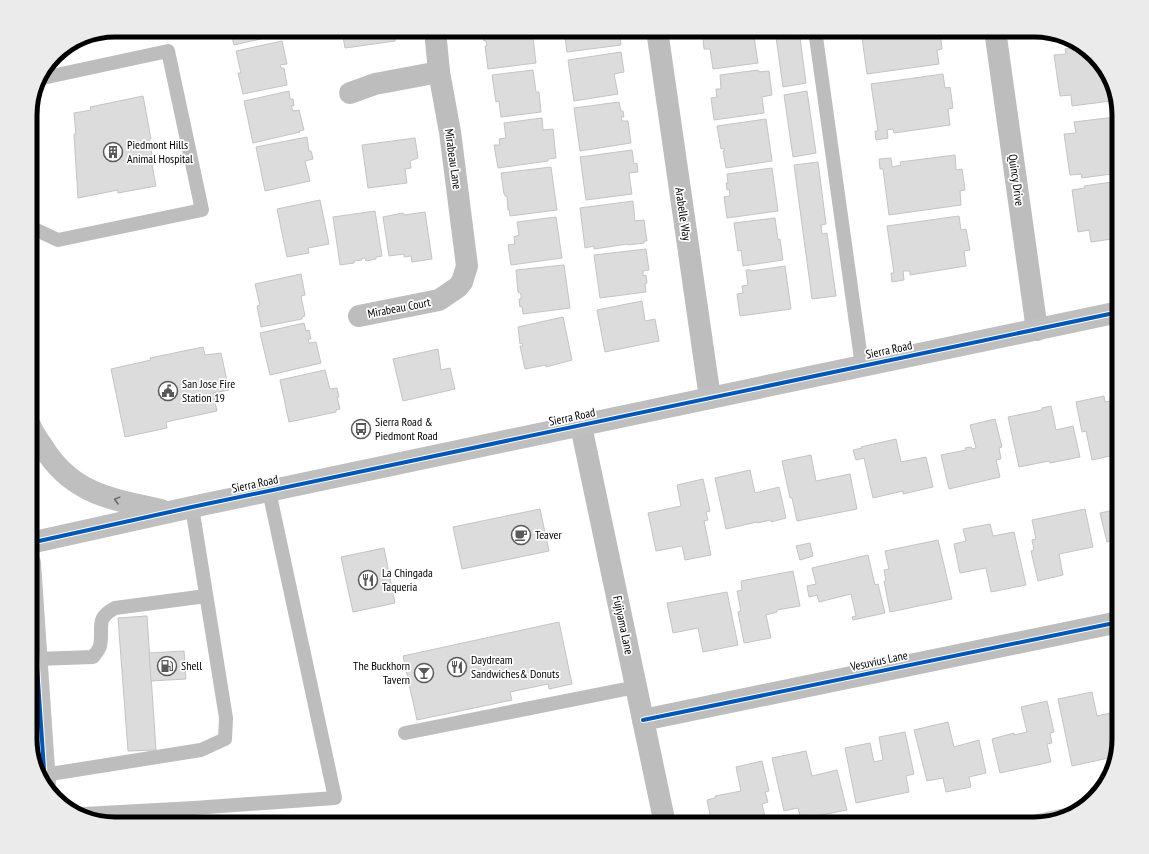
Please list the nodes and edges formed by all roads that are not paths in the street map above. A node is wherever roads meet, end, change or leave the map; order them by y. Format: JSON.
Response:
{"nodes":[{"id":1,"x":436,"y":37,"type":"edge"},
{"id":2,"x":658,"y":37,"type":"edge"},
{"id":3,"x":816,"y":37,"type":"edge"},
{"id":4,"x":996,"y":37,"type":"edge"},
{"id":5,"x":439,"y":72,"type":"junction"},
{"id":6,"x":47,"y":77,"type":"edge"},
{"id":7,"x":350,"y":93,"type":"dead end"},
{"id":8,"x":37,"y":230,"type":"edge"},
{"id":9,"x":458,"y":288,"type":"joint"},
{"id":10,"x":1112,"y":314,"type":"edge"},
{"id":11,"x":359,"y":316,"type":"dead end"},
{"id":12,"x":1037,"y":330,"type":"junction"},
{"id":13,"x":862,"y":366,"type":"junction"},
{"id":14,"x":710,"y":398,"type":"junction"},
{"id":15,"x":581,"y":426,"type":"junction"},
{"id":16,"x":37,"y":437,"type":"edge"},
{"id":17,"x":269,"y":491,"type":"junction"},
{"id":18,"x":192,"y":507,"type":"junction"},
{"id":19,"x":168,"y":512,"type":"junction"},
{"id":20,"x":37,"y":541,"type":"edge"},
{"id":21,"x":206,"y":596,"type":"junction"},
{"id":22,"x":1112,"y":623,"type":"edge"},
{"id":23,"x":37,"y":659,"type":"edge"},
{"id":24,"x":37,"y":672,"type":"edge"},
{"id":25,"x":636,"y":687,"type":"junction"},
{"id":26,"x":643,"y":720,"type":"junction"},
{"id":27,"x":405,"y":733,"type":"dead end"},
{"id":28,"x":44,"y":772,"type":"edge"},
{"id":29,"x":48,"y":779,"type":"edge"},
{"id":30,"x":93,"y":814,"type":"edge"},
{"id":31,"x":664,"y":817,"type":"edge"}],
"edges":[{"from":1,"to":5,"type":"street","name":"Mirabeau Lane"},
{"from":2,"to":14,"type":"street","name":"Arabelle Way"},
{"from":3,"to":13,"type":"lane"},
{"from":4,"to":12,"type":"street","name":"Quincy Drive"},
{"from":5,"to":7,"type":"street"},
{"from":5,"to":9,"type":"street","name":"Mirabeau Lane"},
{"from":6,"to":8,"type":"lane"},
{"from":9,"to":11,"type":"street","name":"Mirabeau Court"},
{"from":10,"to":12,"type":"street","name":"Sierra Road"},
{"from":12,"to":13,"type":"street","name":"Sierra Road"},
{"from":13,"to":14,"type":"street","name":"Sierra Road"},
{"from":14,"to":15,"type":"street","name":"Sierra Road"},
{"from":15,"to":17,"type":"street","name":"Sierra Road"},
{"from":15,"to":25,"type":"street","name":"Fujiyama Lane"},
{"from":19,"to":16,"type":"street","one_way":true},
{"from":17,"to":18,"type":"street","name":"Sierra Road"},
{"from":17,"to":30,"type":"lane"},
{"from":18,"to":19,"type":"street","name":"Sierra Road"},
{"from":18,"to":21,"type":"lane"},
{"from":19,"to":20,"type":"street","name":"Sierra Road"},
{"from":21,"to":23,"type":"lane"},
{"from":21,"to":29,"type":"lane"},
{"from":22,"to":26,"type":"street","name":"Vesuvius Lane"},
{"from":24,"to":28,"type":"street"},
{"from":25,"to":26,"type":"street","name":"Fujiyama Lane"},
{"from":25,"to":27,"type":"lane"},
{"from":26,"to":31,"type":"street","name":"Fujiyama Lane"}]}
